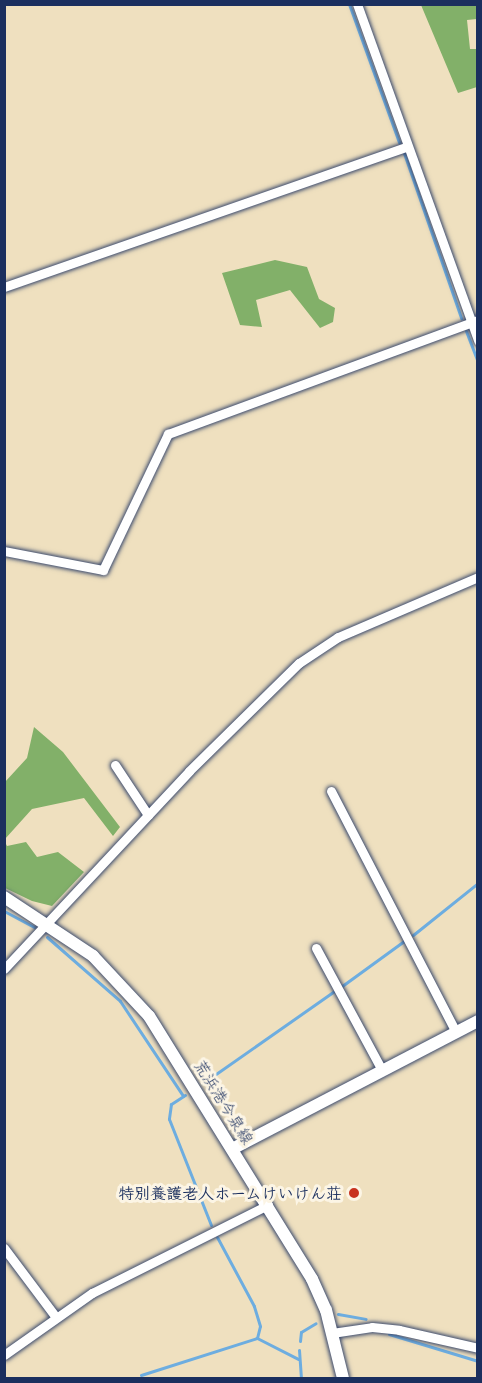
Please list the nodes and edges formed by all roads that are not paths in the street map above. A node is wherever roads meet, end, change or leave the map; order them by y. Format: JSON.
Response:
{"nodes":[{"id":1,"x":357,"y":4,"type":"edge"},
{"id":2,"x":407,"y":147,"type":"junction"},
{"id":3,"x":4,"y":287,"type":"edge"},
{"id":4,"x":474,"y":321,"type":"edge"},
{"id":5,"x":477,"y":341,"type":"edge"},
{"id":6,"x":4,"y":551,"type":"edge"},
{"id":7,"x":477,"y":577,"type":"edge"},
{"id":8,"x":115,"y":765,"type":"dead end"},
{"id":9,"x":331,"y":791,"type":"dead end"},
{"id":10,"x":148,"y":815,"type":"junction"},
{"id":11,"x":4,"y":897,"type":"edge"},
{"id":12,"x":48,"y":922,"type":"junction"},
{"id":13,"x":316,"y":948,"type":"dead end"},
{"id":14,"x":4,"y":969,"type":"edge"},
{"id":15,"x":477,"y":1021,"type":"edge"},
{"id":16,"x":456,"y":1032,"type":"junction"},
{"id":17,"x":382,"y":1070,"type":"junction"},
{"id":18,"x":234,"y":1148,"type":"junction"},
{"id":19,"x":268,"y":1205,"type":"junction"},
{"id":20,"x":4,"y":1248,"type":"edge"},
{"id":21,"x":55,"y":1316,"type":"junction"},
{"id":22,"x":332,"y":1333,"type":"junction"},
{"id":23,"x":477,"y":1348,"type":"edge"},
{"id":24,"x":4,"y":1355,"type":"edge"},
{"id":25,"x":343,"y":1378,"type":"edge"}],
"edges":[{"from":1,"to":2,"type":"street"},
{"from":2,"to":3,"type":"street"},
{"from":2,"to":4,"type":"street"},
{"from":4,"to":5,"type":"street"},
{"from":4,"to":6,"type":"street"},
{"from":7,"to":10,"type":"street"},
{"from":8,"to":10,"type":"street"},
{"from":9,"to":16,"type":"street"},
{"from":10,"to":12,"type":"street"},
{"from":11,"to":12,"type":"main road","name":"荒浜港今泉線"},
{"from":12,"to":14,"type":"street"},
{"from":12,"to":18,"type":"main road","name":"荒浜港今泉線"},
{"from":13,"to":17,"type":"street"},
{"from":15,"to":16,"type":"main road"},
{"from":16,"to":17,"type":"main road"},
{"from":17,"to":18,"type":"main road"},
{"from":18,"to":19,"type":"main road","name":"荒浜港今泉線"},
{"from":19,"to":21,"type":"street"},
{"from":19,"to":22,"type":"main road","name":"荒浜港今泉線"},
{"from":20,"to":21,"type":"street"},
{"from":21,"to":24,"type":"street"},
{"from":22,"to":23,"type":"street"},
{"from":22,"to":25,"type":"main road","name":"荒浜港今泉線"}]}
